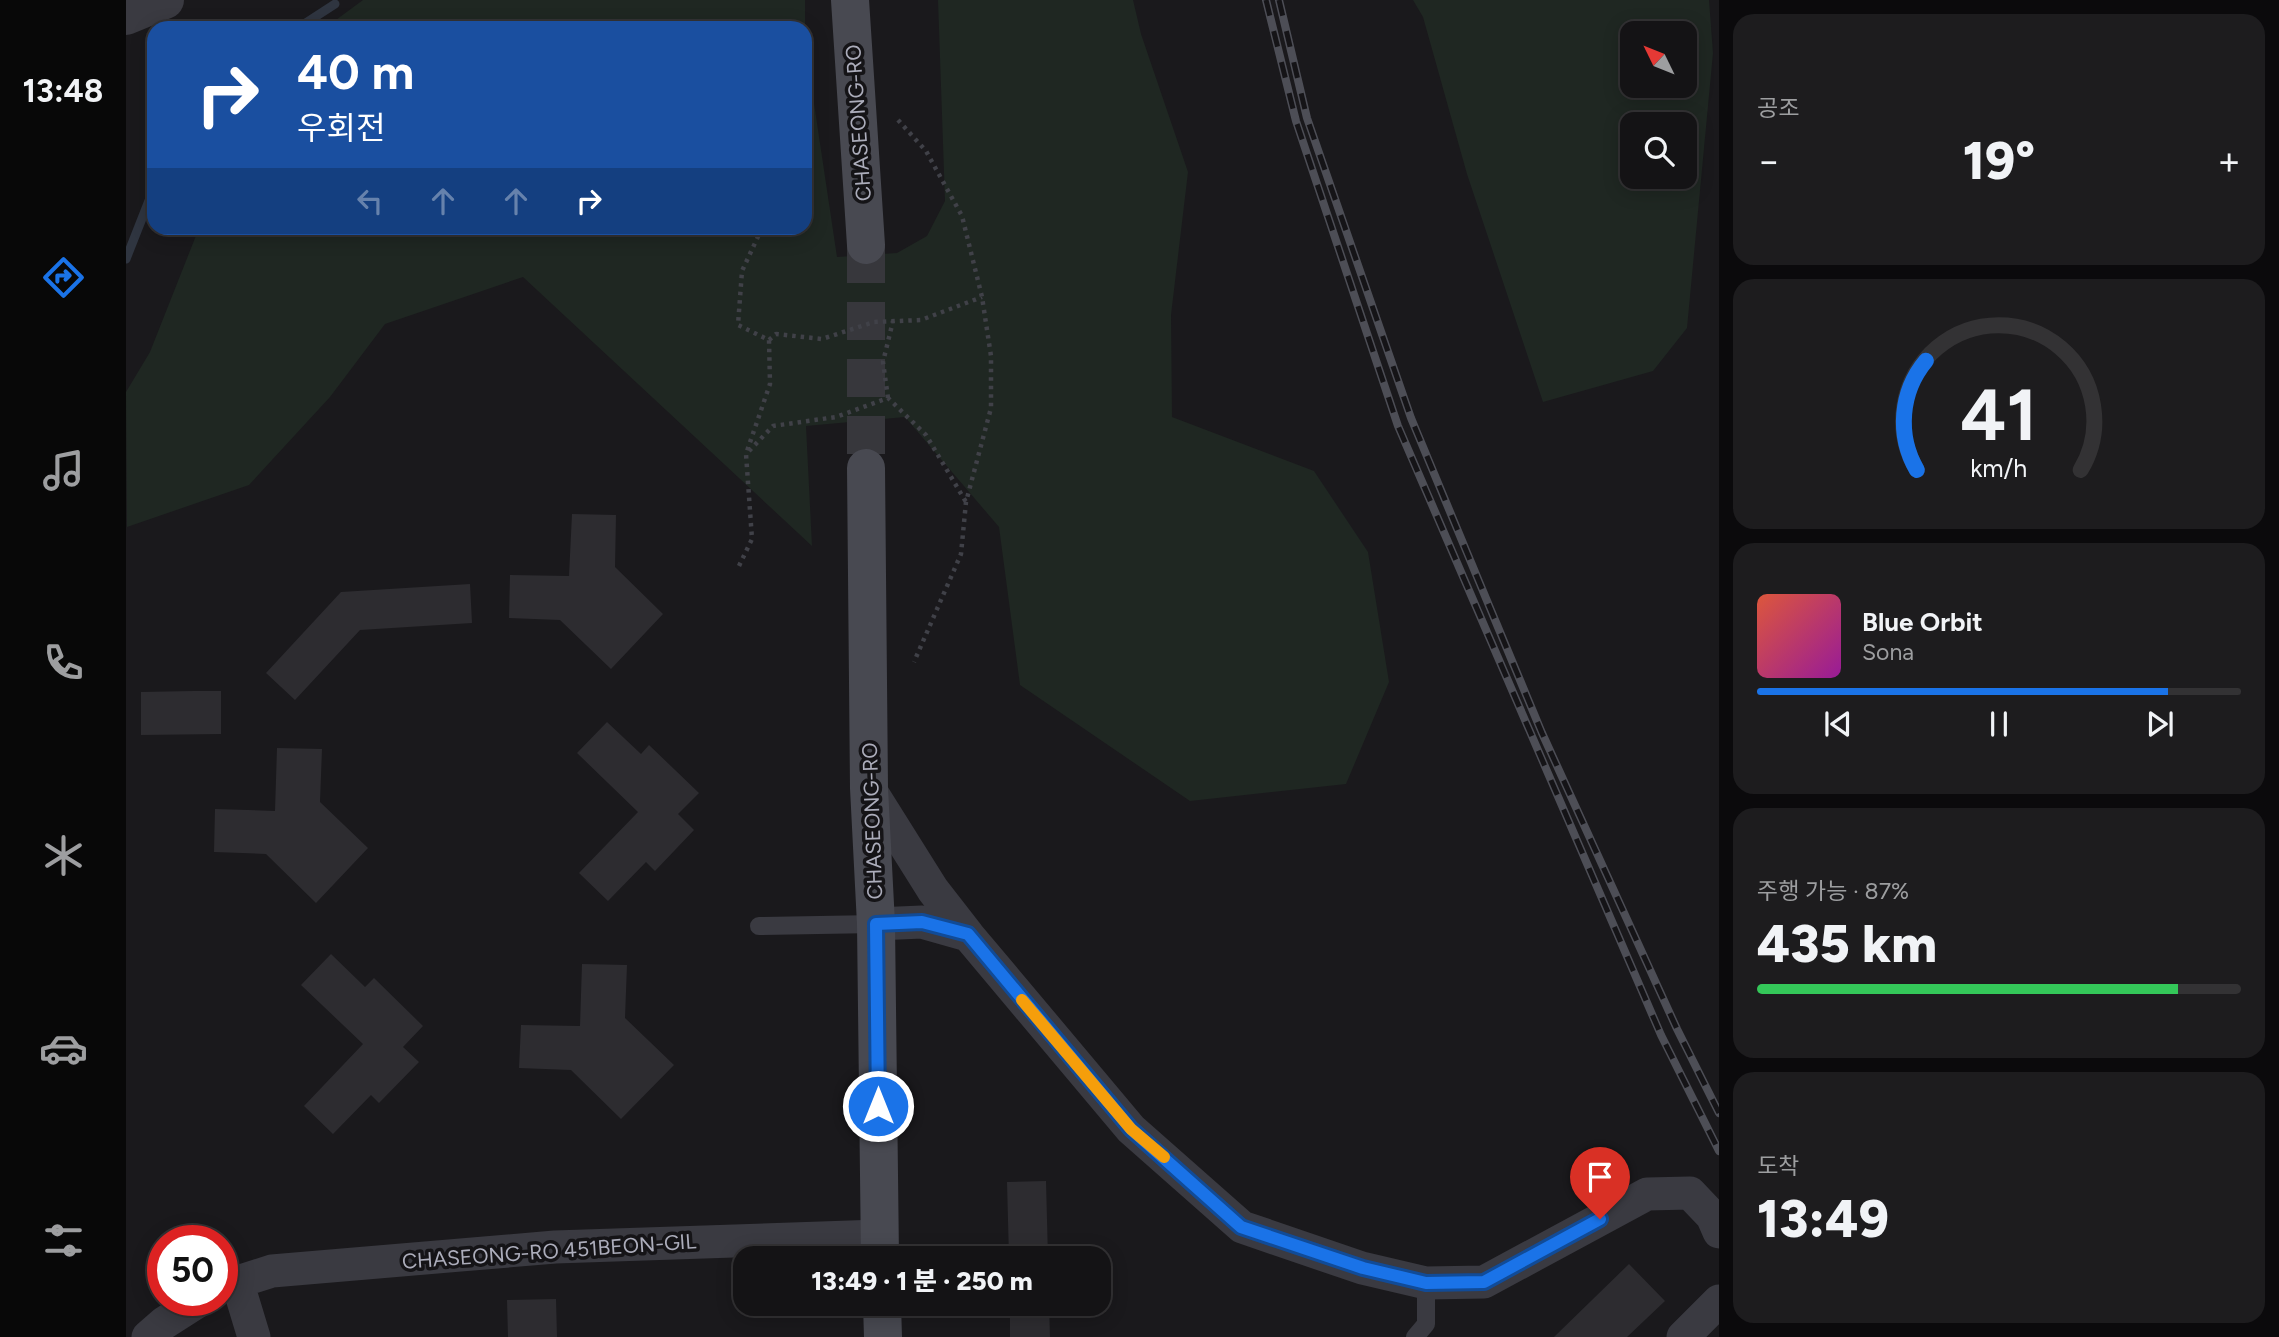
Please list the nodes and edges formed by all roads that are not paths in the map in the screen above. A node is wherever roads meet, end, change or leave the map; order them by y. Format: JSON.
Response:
{"nodes":[{"id":1,"x":164,"y":0,"type":"edge"},
{"id":2,"x":850,"y":0,"type":"edge"},
{"id":3,"x":126,"y":16,"type":"edge"},
{"id":4,"x":866,"y":246,"type":"tunnel mouth"},
{"id":5,"x":866,"y":468,"type":"tunnel mouth"},
{"id":6,"x":869,"y":788,"type":"junction"},
{"id":7,"x":876,"y":924,"type":"junction"},
{"id":8,"x":759,"y":926,"type":"dead end"},
{"id":9,"x":968,"y":934,"type":"junction"},
{"id":10,"x":1719,"y":1232,"type":"edge"},
{"id":11,"x":879,"y":1246,"type":"edge"},
{"id":12,"x":733,"y":1247,"type":"edge"},
{"id":13,"x":238,"y":1282,"type":"edge"},
{"id":14,"x":1426,"y":1283,"type":"junction"},
{"id":15,"x":1719,"y":1301,"type":"edge"},
{"id":16,"x":238,"y":1302,"type":"edge"},
{"id":17,"x":175,"y":1316,"type":"edge"},
{"id":18,"x":882,"y":1316,"type":"edge"},
{"id":19,"x":148,"y":1337,"type":"edge"},
{"id":20,"x":254,"y":1337,"type":"edge"},
{"id":21,"x":883,"y":1337,"type":"edge"},
{"id":22,"x":1415,"y":1337,"type":"edge"},
{"id":23,"x":1683,"y":1337,"type":"edge"}],
"edges":[{"from":1,"to":3,"type":"street"},
{"from":2,"to":4,"type":"main road","name":"CHASEONG-RO"},
{"from":5,"to":6,"type":"main road","name":"CHASEONG-RO"},
{"from":6,"to":7,"type":"main road","name":"CHASEONG-RO"},
{"from":6,"to":9,"type":"street"},
{"from":7,"to":8,"type":"lane"},
{"from":7,"to":9,"type":"street"},
{"from":7,"to":11,"type":"main road","name":"CHASEONG-RO"},
{"from":9,"to":14,"type":"street"},
{"from":10,"to":14,"type":"street"},
{"from":12,"to":13,"type":"street","name":"CHASEONG-RO 451BEON-GIL"},
{"from":14,"to":22,"type":"lane"},
{"from":15,"to":23,"type":"street"},
{"from":16,"to":20,"type":"street"},
{"from":17,"to":19,"type":"street"},
{"from":18,"to":21,"type":"main road"}]}
